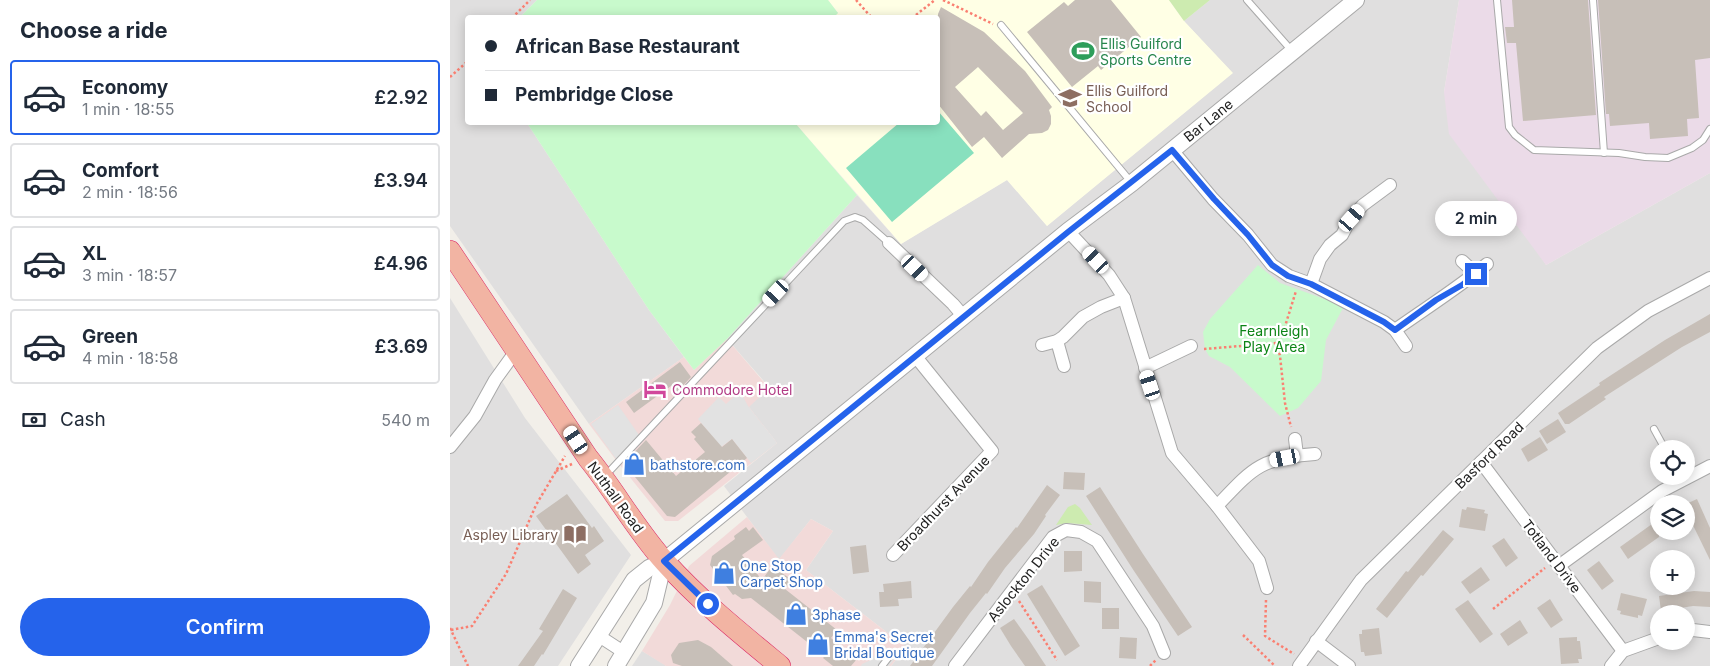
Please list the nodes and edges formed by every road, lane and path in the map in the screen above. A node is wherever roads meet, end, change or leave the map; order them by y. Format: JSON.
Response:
{"nodes":[{"id":1,"x":530,"y":0,"type":"edge"},
{"id":2,"x":856,"y":0,"type":"edge"},
{"id":3,"x":863,"y":0,"type":"edge"},
{"id":4,"x":935,"y":0,"type":"edge"},
{"id":5,"x":943,"y":0,"type":"edge"},
{"id":6,"x":1247,"y":0,"type":"edge"},
{"id":7,"x":1356,"y":0,"type":"edge"},
{"id":8,"x":1497,"y":0,"type":"edge"},
{"id":9,"x":1592,"y":0,"type":"edge"},
{"id":10,"x":860,"y":3,"type":"junction"},
{"id":11,"x":515,"y":15,"type":"edge"},
{"id":12,"x":870,"y":15,"type":"edge"},
{"id":13,"x":916,"y":15,"type":"edge"},
{"id":14,"x":1001,"y":25,"type":"joint"},
{"id":15,"x":1292,"y":50,"type":"junction"},
{"id":16,"x":465,"y":64,"type":"edge"},
{"id":17,"x":450,"y":78,"type":"edge"},
{"id":18,"x":1710,"y":129,"type":"edge"},
{"id":19,"x":1172,"y":150,"type":"junction"},
{"id":20,"x":1604,"y":153,"type":"junction"},
{"id":21,"x":1132,"y":183,"type":"junction"},
{"id":22,"x":1390,"y":185,"type":"dead end"},
{"id":23,"x":1068,"y":232,"type":"junction"},
{"id":24,"x":889,"y":243,"type":"joint"},
{"id":25,"x":450,"y":251,"type":"edge"},
{"id":26,"x":1462,"y":261,"type":"dead end"},
{"id":27,"x":1487,"y":264,"type":"dead end"},
{"id":28,"x":1476,"y":274,"type":"junction"},
{"id":29,"x":1710,"y":278,"type":"edge"},
{"id":30,"x":1306,"y":282,"type":"junction"},
{"id":31,"x":1124,"y":298,"type":"junction"},
{"id":32,"x":964,"y":317,"type":"junction"},
{"id":33,"x":1395,"y":330,"type":"junction"},
{"id":34,"x":1057,"y":341,"type":"junction"},
{"id":35,"x":1277,"y":343,"type":"junction"},
{"id":36,"x":1042,"y":345,"type":"dead end"},
{"id":37,"x":1191,"y":346,"type":"joint"},
{"id":38,"x":1406,"y":346,"type":"dead end"},
{"id":39,"x":516,"y":352,"type":"junction"},
{"id":40,"x":916,"y":357,"type":"junction"},
{"id":41,"x":1064,"y":366,"type":"dead end"},
{"id":42,"x":1145,"y":368,"type":"junction"},
{"id":43,"x":1654,"y":429,"type":"dead end"},
{"id":44,"x":1295,"y":439,"type":"joint"},
{"id":45,"x":576,"y":440,"type":"junction"},
{"id":46,"x":1660,"y":440,"type":"edge"},
{"id":47,"x":450,"y":447,"type":"edge"},
{"id":48,"x":1315,"y":454,"type":"dead end"},
{"id":49,"x":1297,"y":455,"type":"junction"},
{"id":50,"x":1481,"y":462,"type":"junction"},
{"id":51,"x":1710,"y":466,"type":"edge"},
{"id":52,"x":1695,"y":472,"type":"edge"},
{"id":53,"x":604,"y":477,"type":"junction"},
{"id":54,"x":1671,"y":485,"type":"edge"},
{"id":55,"x":1217,"y":506,"type":"junction"},
{"id":56,"x":893,"y":555,"type":"dead end"},
{"id":57,"x":664,"y":561,"type":"junction"},
{"id":58,"x":1557,"y":562,"type":"junction"},
{"id":59,"x":1267,"y":588,"type":"joint"},
{"id":60,"x":1012,"y":590,"type":"junction"},
{"id":61,"x":1493,"y":608,"type":"dead end"},
{"id":62,"x":451,"y":629,"type":"edge"},
{"id":63,"x":1695,"y":630,"type":"edge"},
{"id":64,"x":1710,"y":632,"type":"edge"},
{"id":65,"x":1243,"y":635,"type":"dead end"},
{"id":66,"x":599,"y":636,"type":"junction"},
{"id":67,"x":1316,"y":641,"type":"junction"},
{"id":68,"x":1650,"y":641,"type":"edge"},
{"id":69,"x":1623,"y":651,"type":"junction"},
{"id":70,"x":1164,"y":653,"type":"dead end"},
{"id":71,"x":889,"y":657,"type":"dead end"},
{"id":72,"x":620,"y":660,"type":"edge"},
{"id":73,"x":1057,"y":660,"type":"dead end"},
{"id":74,"x":1301,"y":663,"type":"edge"},
{"id":75,"x":468,"y":666,"type":"edge"},
{"id":76,"x":579,"y":666,"type":"edge"},
{"id":77,"x":780,"y":666,"type":"edge"},
{"id":78,"x":882,"y":666,"type":"edge"},
{"id":79,"x":955,"y":666,"type":"edge"},
{"id":80,"x":1275,"y":666,"type":"edge"},
{"id":81,"x":1349,"y":666,"type":"edge"},
{"id":82,"x":1611,"y":666,"type":"edge"}],
"edges":[{"from":1,"to":11,"type":"path"},
{"from":2,"to":10,"type":"path"},
{"from":3,"to":10,"type":"path"},
{"from":4,"to":13,"type":"path"},
{"from":5,"to":14,"type":"path"},
{"from":6,"to":15,"type":"lane"},
{"from":7,"to":15,"type":"street","name":"Bar Lane"},
{"from":8,"to":20,"type":"lane"},
{"from":9,"to":20,"type":"lane"},
{"from":10,"to":12,"type":"path"},
{"from":14,"to":21,"type":"lane"},
{"from":15,"to":19,"type":"street","name":"Bar Lane"},
{"from":16,"to":17,"type":"path"},
{"from":18,"to":20,"type":"lane"},
{"from":19,"to":21,"type":"street","name":"Bar Lane"},
{"from":19,"to":30,"type":"street"},
{"from":21,"to":23,"type":"street","name":"Bar Lane"},
{"from":22,"to":30,"type":"street"},
{"from":23,"to":31,"type":"street"},
{"from":23,"to":32,"type":"street","name":"Bar Lane"},
{"from":24,"to":32,"type":"street"},
{"from":24,"to":53,"type":"lane"},
{"from":25,"to":39,"type":"highway","name":"Nuthall Road"},
{"from":26,"to":28,"type":"street"},
{"from":27,"to":28,"type":"street"},
{"from":28,"to":33,"type":"street"},
{"from":29,"to":50,"type":"street","name":"Basford Road"},
{"from":30,"to":33,"type":"street"},
{"from":30,"to":35,"type":"path"},
{"from":31,"to":34,"type":"street"},
{"from":31,"to":42,"type":"street"},
{"from":32,"to":40,"type":"street","name":"Bar Lane"},
{"from":33,"to":38,"type":"street"},
{"from":34,"to":36,"type":"street"},
{"from":34,"to":41,"type":"street"},
{"from":35,"to":37,"type":"path"},
{"from":35,"to":44,"type":"path"},
{"from":37,"to":42,"type":"street"},
{"from":39,"to":45,"type":"highway","name":"Nuthall Road"},
{"from":39,"to":47,"type":"street"},
{"from":40,"to":56,"type":"street","name":"Broadhurst Avenue"},
{"from":40,"to":57,"type":"street","name":"Bar Lane"},
{"from":42,"to":55,"type":"street"},
{"from":43,"to":46,"type":"lane"},
{"from":44,"to":49,"type":"street"},
{"from":45,"to":53,"type":"highway","name":"Nuthall Road"},
{"from":45,"to":62,"type":"path"},
{"from":48,"to":49,"type":"street"},
{"from":49,"to":55,"type":"street"},
{"from":50,"to":58,"type":"street","name":"Totland Drive"},
{"from":50,"to":67,"type":"street","name":"Basford Road"},
{"from":51,"to":52,"type":"street"},
{"from":53,"to":57,"type":"highway","name":"Nuthall Road"},
{"from":54,"to":58,"type":"street"},
{"from":55,"to":59,"type":"street"},
{"from":57,"to":66,"type":"street","name":"Bar Lane"},
{"from":57,"to":72,"type":"street"},
{"from":57,"to":77,"type":"highway","name":"Nuthall Road"},
{"from":58,"to":61,"type":"path"},
{"from":58,"to":69,"type":"street","name":"Totland Drive"},
{"from":59,"to":74,"type":"path"},
{"from":60,"to":70,"type":"street","name":"Aslockton Drive"},
{"from":60,"to":73,"type":"path"},
{"from":60,"to":79,"type":"street","name":"Aslockton Drive"},
{"from":62,"to":75,"type":"path"},
{"from":63,"to":64,"type":"street"},
{"from":65,"to":80,"type":"path"},
{"from":66,"to":72,"type":"street"},
{"from":66,"to":76,"type":"street","name":"Bar Lane"},
{"from":67,"to":74,"type":"street","name":"Basford Road"},
{"from":67,"to":81,"type":"street"},
{"from":68,"to":69,"type":"street"},
{"from":69,"to":82,"type":"street"},
{"from":71,"to":78,"type":"lane"}]}
